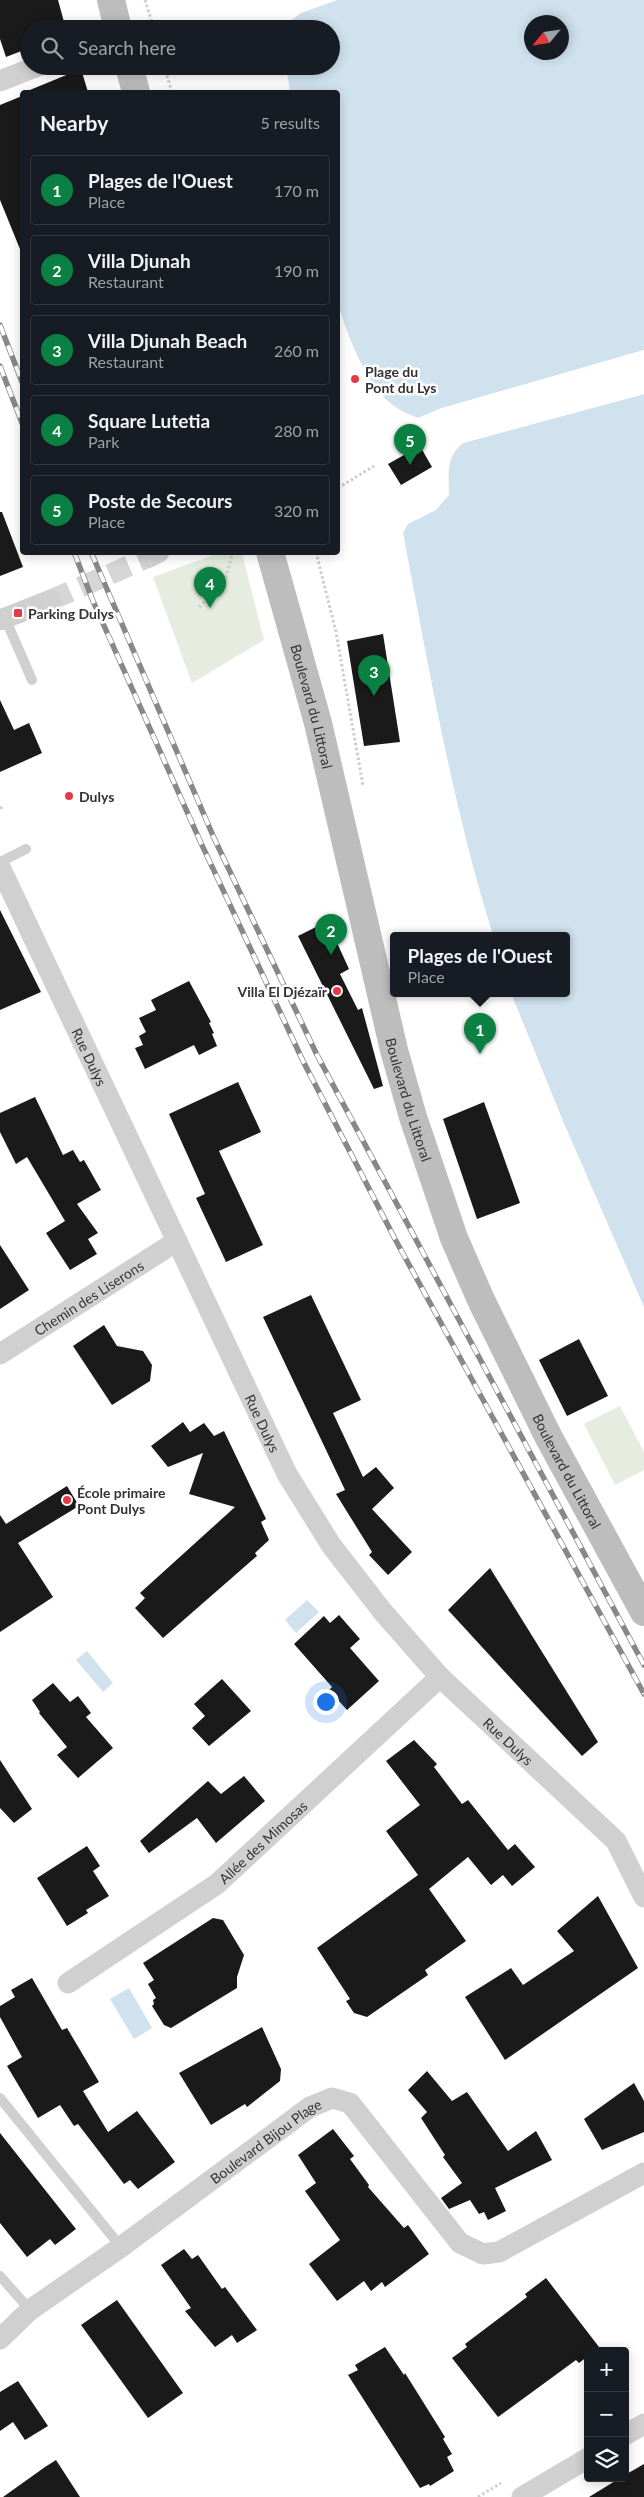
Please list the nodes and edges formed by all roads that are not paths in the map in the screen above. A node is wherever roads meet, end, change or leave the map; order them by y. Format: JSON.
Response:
{"nodes":[{"id":1,"x":111,"y":0,"type":"edge"},
{"id":2,"x":116,"y":20,"type":"edge"},
{"id":3,"x":20,"y":73,"type":"edge"},
{"id":4,"x":131,"y":75,"type":"edge"},
{"id":5,"x":0,"y":81,"type":"edge"},
{"id":6,"x":135,"y":90,"type":"edge"},
{"id":7,"x":271,"y":555,"type":"edge"},
{"id":8,"x":51,"y":600,"type":"tunnel mouth"},
{"id":9,"x":2,"y":619,"type":"edge"},
{"id":10,"x":32,"y":680,"type":"dead end"},
{"id":11,"x":26,"y":849,"type":"dead end"},
{"id":12,"x":0,"y":862,"type":"edge"},
{"id":13,"x":0,"y":867,"type":"edge"},
{"id":14,"x":177,"y":1241,"type":"junction"},
{"id":15,"x":0,"y":1354,"type":"edge"},
{"id":16,"x":644,"y":1612,"type":"edge"},
{"id":17,"x":440,"y":1677,"type":"junction"},
{"id":18,"x":644,"y":1897,"type":"edge"},
{"id":19,"x":68,"y":1983,"type":"dead end"},
{"id":20,"x":0,"y":2098,"type":"edge"},
{"id":21,"x":644,"y":2173,"type":"edge"},
{"id":22,"x":121,"y":2247,"type":"junction"},
{"id":23,"x":0,"y":2276,"type":"edge"},
{"id":24,"x":30,"y":2310,"type":"junction"},
{"id":25,"x":0,"y":2338,"type":"edge"},
{"id":26,"x":644,"y":2424,"type":"edge"},
{"id":27,"x":629,"y":2433,"type":"edge"},
{"id":28,"x":584,"y":2460,"type":"edge"},
{"id":29,"x":522,"y":2497,"type":"edge"}],
"edges":[{"from":1,"to":2,"type":"main road"},
{"from":3,"to":5,"type":"street"},
{"from":4,"to":6,"type":"main road"},
{"from":7,"to":16,"type":"main road","name":"Boulevard du Littoral"},
{"from":8,"to":9,"type":"street"},
{"from":9,"to":10,"type":"lane"},
{"from":11,"to":12,"type":"lane"},
{"from":13,"to":14,"type":"street","name":"Rue Dulys"},
{"from":14,"to":15,"type":"street","name":"Chemin des Liserons"},
{"from":14,"to":17,"type":"street","name":"Rue Dulys"},
{"from":17,"to":18,"type":"street","name":"Rue Dulys"},
{"from":17,"to":19,"type":"street","name":"Allée des Mimosas"},
{"from":20,"to":22,"type":"lane"},
{"from":21,"to":22,"type":"street","name":"Boulevard Bijou Plage"},
{"from":22,"to":24,"type":"street","name":"Boulevard Bijou Plage"},
{"from":23,"to":24,"type":"lane"},
{"from":24,"to":25,"type":"street","name":"Boulevard Bijou Plage"},
{"from":26,"to":27,"type":"street"},
{"from":28,"to":29,"type":"street"}]}
